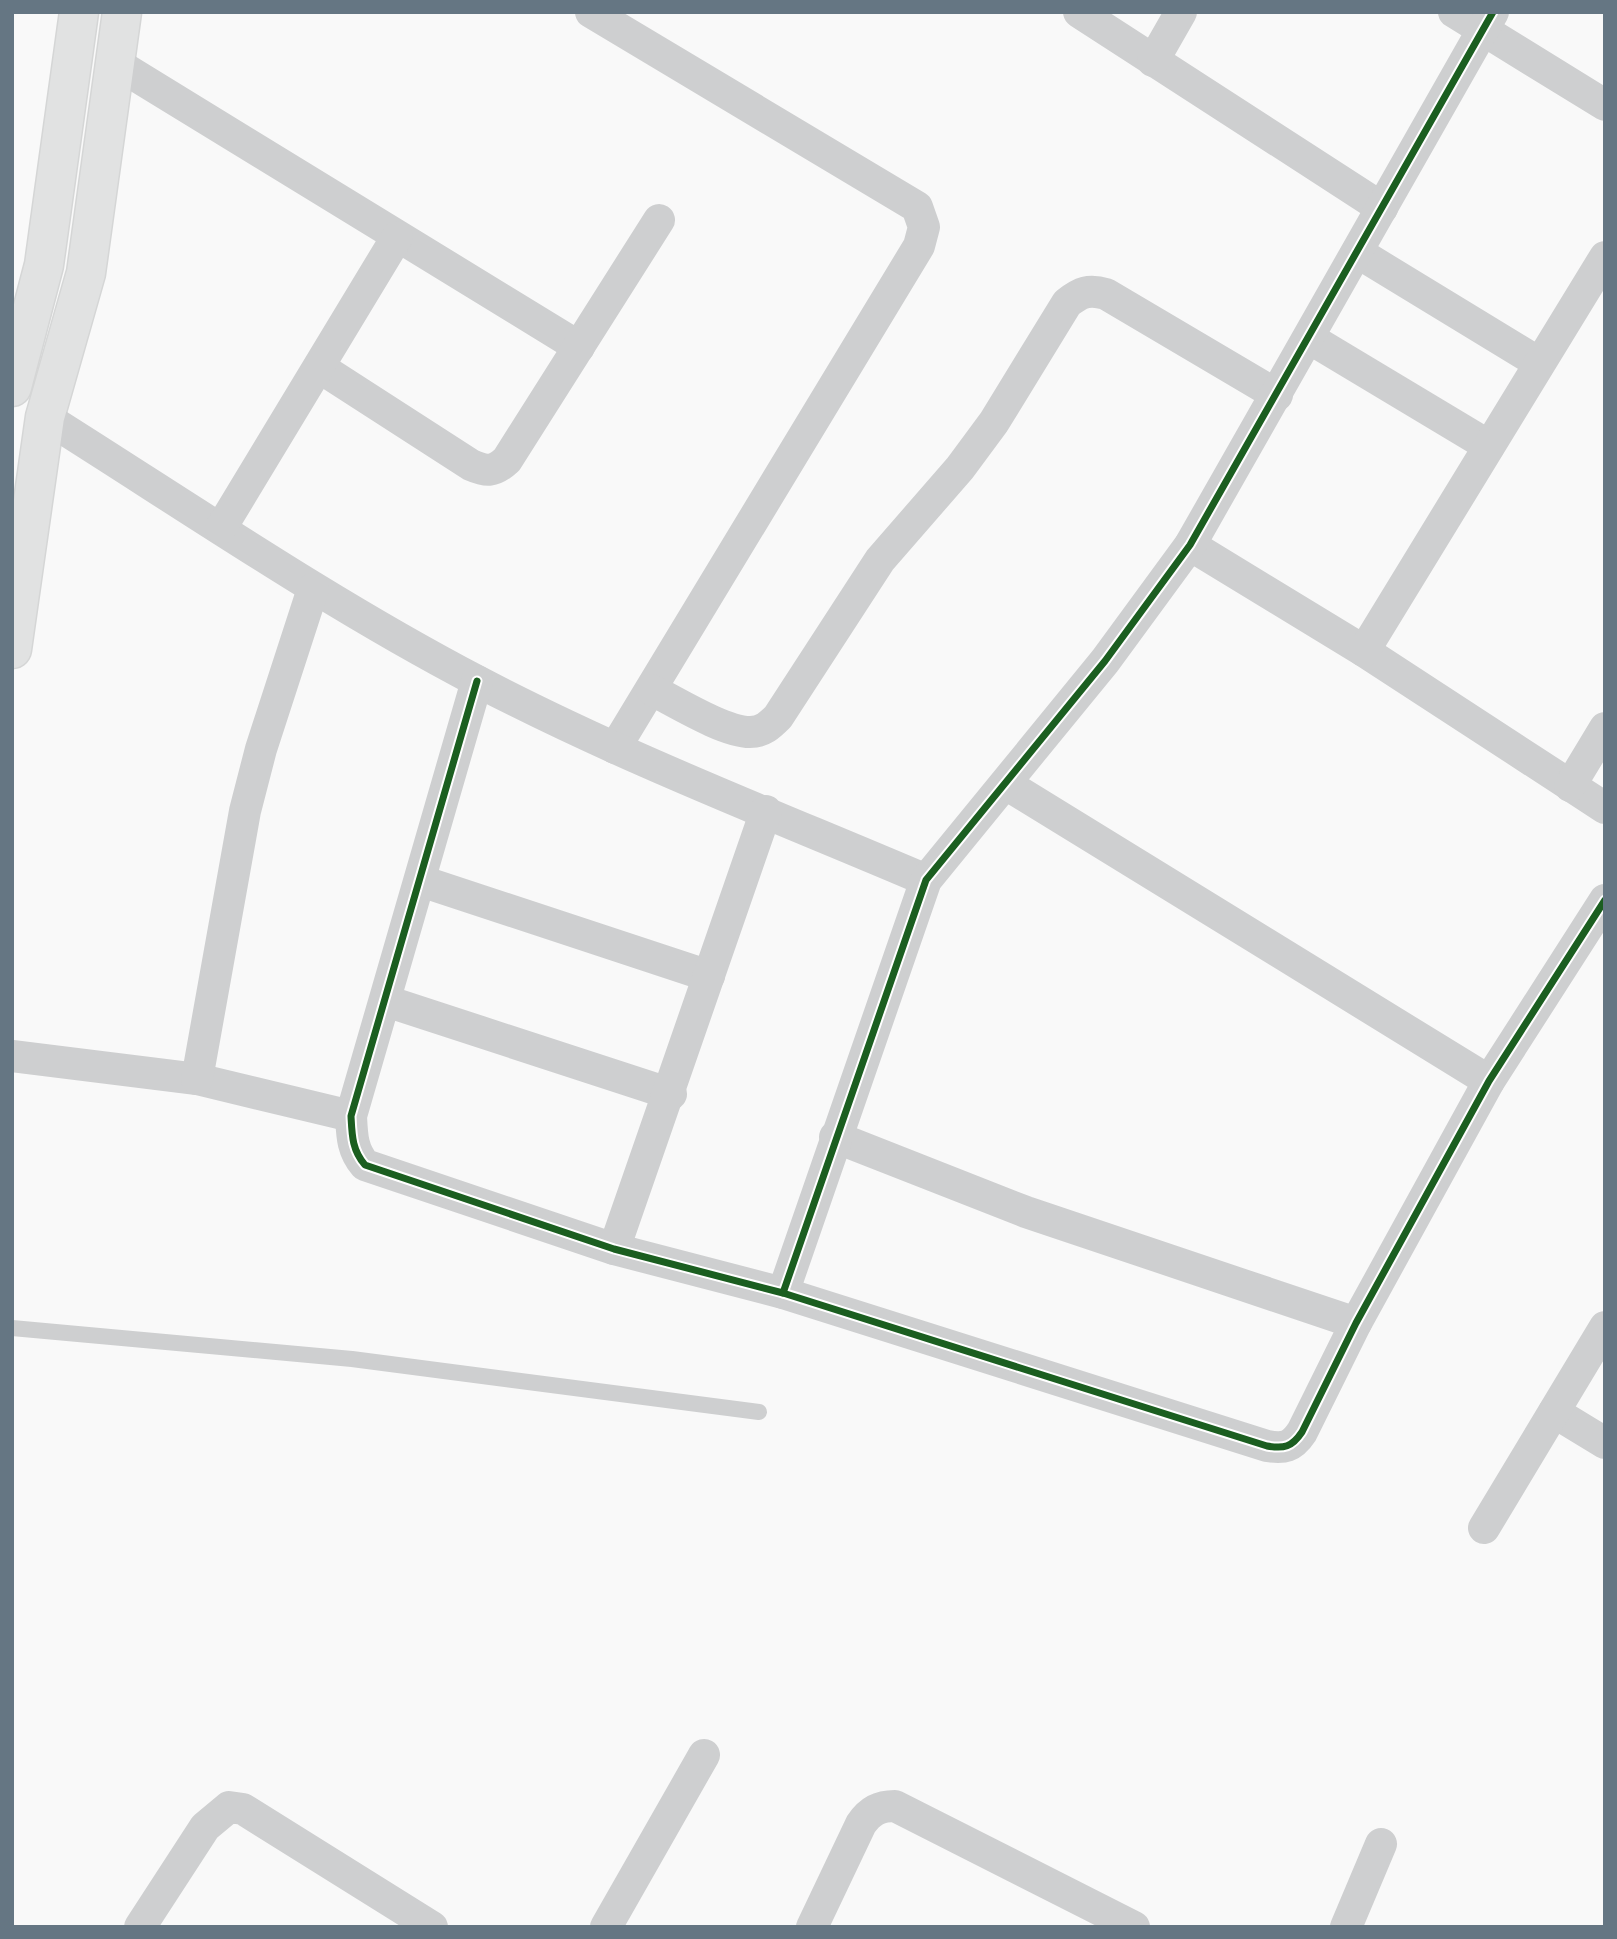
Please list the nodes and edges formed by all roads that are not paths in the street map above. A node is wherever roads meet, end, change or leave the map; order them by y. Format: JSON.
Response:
{"nodes":[{"id":1,"x":79,"y":12,"type":"edge"},
{"id":2,"x":122,"y":12,"type":"edge"},
{"id":3,"x":592,"y":12,"type":"edge"},
{"id":4,"x":1079,"y":12,"type":"edge"},
{"id":5,"x":1181,"y":12,"type":"edge"},
{"id":6,"x":1454,"y":12,"type":"edge"},
{"id":7,"x":1488,"y":21,"type":"edge"},
{"id":8,"x":1153,"y":61,"type":"junction"},
{"id":9,"x":117,"y":64,"type":"junction"},
{"id":10,"x":1605,"y":105,"type":"edge"},
{"id":11,"x":1382,"y":208,"type":"junction"},
{"id":12,"x":660,"y":220,"type":"dead end"},
{"id":13,"x":397,"y":237,"type":"junction"},
{"id":14,"x":1357,"y":252,"type":"junction"},
{"id":15,"x":1605,"y":257,"type":"edge"},
{"id":16,"x":1309,"y":338,"type":"junction"},
{"id":17,"x":579,"y":347,"type":"junction"},
{"id":18,"x":1539,"y":363,"type":"junction"},
{"id":19,"x":319,"y":367,"type":"junction"},
{"id":20,"x":12,"y":387,"type":"edge"},
{"id":21,"x":1277,"y":395,"type":"junction"},
{"id":22,"x":45,"y":417,"type":"junction"},
{"id":23,"x":1489,"y":446,"type":"junction"},
{"id":24,"x":221,"y":528,"type":"junction"},
{"id":25,"x":1190,"y":545,"type":"junction"},
{"id":26,"x":313,"y":589,"type":"junction"},
{"id":27,"x":12,"y":649,"type":"edge"},
{"id":28,"x":1364,"y":651,"type":"junction"},
{"id":29,"x":477,"y":681,"type":"junction"},
{"id":30,"x":652,"y":690,"type":"junction"},
{"id":31,"x":1605,"y":728,"type":"edge"},
{"id":32,"x":615,"y":748,"type":"junction"},
{"id":33,"x":1006,"y":784,"type":"junction"},
{"id":34,"x":1570,"y":786,"type":"junction"},
{"id":35,"x":1605,"y":808,"type":"edge"},
{"id":36,"x":766,"y":811,"type":"junction"},
{"id":37,"x":926,"y":880,"type":"junction"},
{"id":38,"x":421,"y":881,"type":"junction"},
{"id":39,"x":1605,"y":900,"type":"edge"},
{"id":40,"x":709,"y":976,"type":"junction"},
{"id":41,"x":386,"y":1001,"type":"junction"},
{"id":42,"x":12,"y":1055,"type":"edge"},
{"id":43,"x":197,"y":1079,"type":"junction"},
{"id":44,"x":1489,"y":1080,"type":"junction"},
{"id":45,"x":671,"y":1094,"type":"junction"},
{"id":46,"x":351,"y":1116,"type":"junction"},
{"id":47,"x":835,"y":1137,"type":"junction"},
{"id":48,"x":614,"y":1249,"type":"junction"},
{"id":49,"x":783,"y":1293,"type":"junction"},
{"id":50,"x":1356,"y":1323,"type":"junction"},
{"id":51,"x":1605,"y":1327,"type":"edge"},
{"id":52,"x":12,"y":1328,"type":"edge"},
{"id":53,"x":759,"y":1412,"type":"dead end"},
{"id":54,"x":1554,"y":1412,"type":"junction"},
{"id":55,"x":1605,"y":1443,"type":"edge"},
{"id":56,"x":1484,"y":1528,"type":"dead end"},
{"id":57,"x":704,"y":1755,"type":"dead end"},
{"id":58,"x":1381,"y":1844,"type":"dead end"},
{"id":59,"x":140,"y":1927,"type":"edge"},
{"id":60,"x":432,"y":1927,"type":"edge"},
{"id":61,"x":606,"y":1927,"type":"edge"},
{"id":62,"x":812,"y":1927,"type":"edge"},
{"id":63,"x":1134,"y":1927,"type":"edge"},
{"id":64,"x":1346,"y":1927,"type":"edge"}],
"edges":[{"from":1,"to":20,"type":"highway"},
{"from":2,"to":9,"type":"highway"},
{"from":3,"to":30,"type":"street"},
{"from":4,"to":8,"type":"street"},
{"from":5,"to":8,"type":"street"},
{"from":6,"to":7,"type":"street"},
{"from":7,"to":10,"type":"street"},
{"from":7,"to":11,"type":"street"},
{"from":8,"to":11,"type":"street"},
{"from":9,"to":13,"type":"street"},
{"from":9,"to":22,"type":"highway"},
{"from":11,"to":14,"type":"street"},
{"from":12,"to":17,"type":"street"},
{"from":13,"to":17,"type":"street"},
{"from":13,"to":19,"type":"street"},
{"from":14,"to":16,"type":"street"},
{"from":14,"to":18,"type":"street"},
{"from":15,"to":18,"type":"street"},
{"from":16,"to":21,"type":"street"},
{"from":16,"to":23,"type":"street"},
{"from":17,"to":19,"type":"street"},
{"from":18,"to":23,"type":"street"},
{"from":19,"to":24,"type":"street"},
{"from":21,"to":25,"type":"street"},
{"from":21,"to":30,"type":"street"},
{"from":22,"to":24,"type":"street"},
{"from":22,"to":27,"type":"highway"},
{"from":23,"to":28,"type":"street"},
{"from":24,"to":26,"type":"street"},
{"from":25,"to":28,"type":"street"},
{"from":25,"to":33,"type":"street"},
{"from":26,"to":29,"type":"street"},
{"from":26,"to":43,"type":"street"},
{"from":28,"to":34,"type":"street"},
{"from":29,"to":32,"type":"street"},
{"from":29,"to":38,"type":"street"},
{"from":30,"to":32,"type":"street"},
{"from":31,"to":34,"type":"street"},
{"from":32,"to":36,"type":"street"},
{"from":33,"to":37,"type":"street"},
{"from":33,"to":44,"type":"street"},
{"from":34,"to":35,"type":"street"},
{"from":36,"to":37,"type":"street"},
{"from":36,"to":40,"type":"street"},
{"from":37,"to":47,"type":"street"},
{"from":38,"to":40,"type":"street"},
{"from":38,"to":41,"type":"street"},
{"from":39,"to":44,"type":"street"},
{"from":40,"to":45,"type":"street"},
{"from":41,"to":45,"type":"street"},
{"from":41,"to":46,"type":"street"},
{"from":42,"to":43,"type":"street"},
{"from":43,"to":46,"type":"street"},
{"from":44,"to":50,"type":"street"},
{"from":45,"to":48,"type":"street"},
{"from":46,"to":48,"type":"street"},
{"from":47,"to":49,"type":"street"},
{"from":47,"to":50,"type":"street"},
{"from":48,"to":49,"type":"street"},
{"from":49,"to":50,"type":"street"},
{"from":51,"to":54,"type":"street"},
{"from":52,"to":53,"type":"lane"},
{"from":54,"to":55,"type":"street"},
{"from":54,"to":56,"type":"street"},
{"from":57,"to":61,"type":"street"},
{"from":58,"to":64,"type":"street"},
{"from":59,"to":60,"type":"street"},
{"from":62,"to":63,"type":"street"}]}
